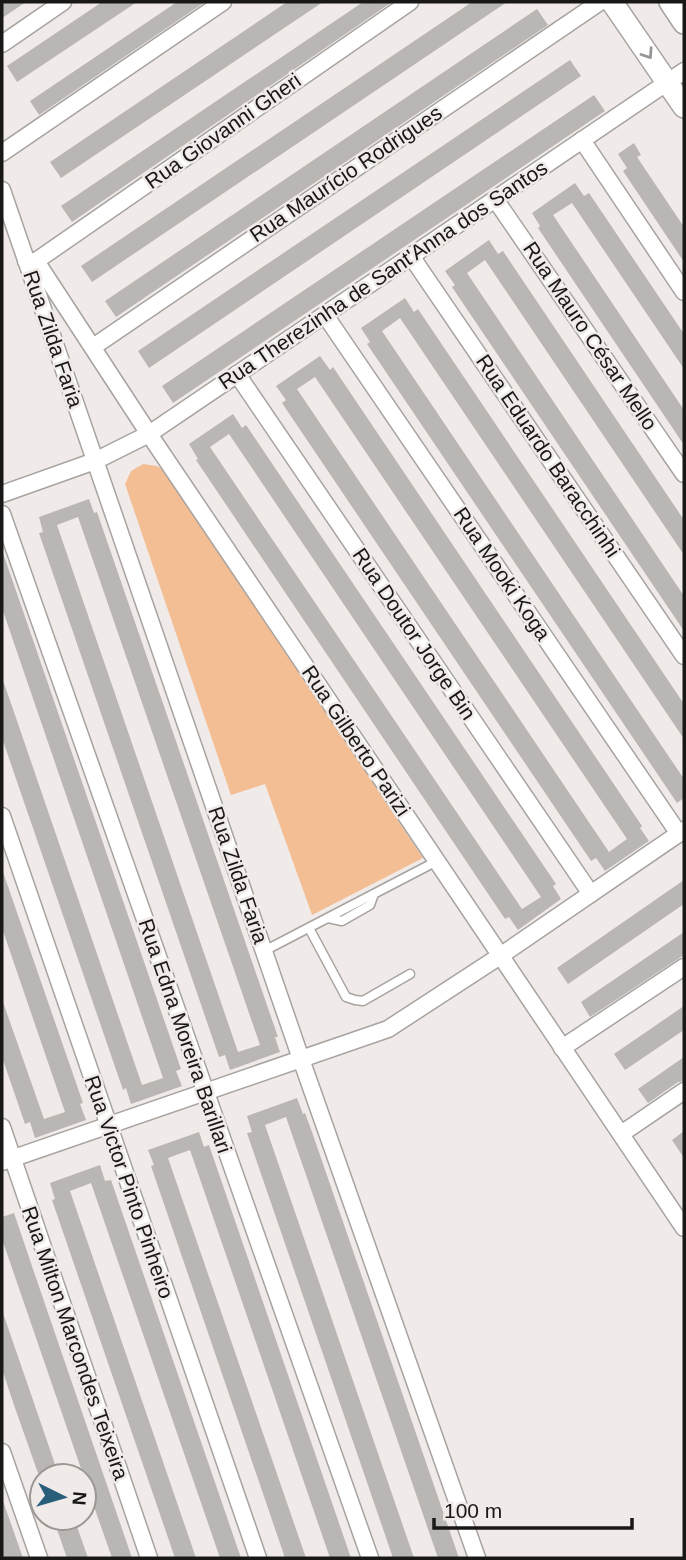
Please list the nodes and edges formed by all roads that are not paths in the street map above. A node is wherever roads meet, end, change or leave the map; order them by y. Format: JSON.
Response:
{"nodes":[{"id":1,"x":62,"y":2,"type":"edge"},
{"id":2,"x":223,"y":2,"type":"edge"},
{"id":3,"x":410,"y":2,"type":"edge"},
{"id":4,"x":600,"y":2,"type":"edge"},
{"id":5,"x":612,"y":2,"type":"edge"},
{"id":6,"x":670,"y":2,"type":"edge"},
{"id":7,"x":684,"y":23,"type":"edge"},
{"id":8,"x":2,"y":44,"type":"edge"},
{"id":9,"x":676,"y":77,"type":"edge"},
{"id":10,"x":684,"y":107,"type":"edge"},
{"id":11,"x":582,"y":140,"type":"junction"},
{"id":12,"x":2,"y":153,"type":"edge"},
{"id":13,"x":2,"y":190,"type":"edge"},
{"id":14,"x":495,"y":199,"type":"junction"},
{"id":15,"x":411,"y":256,"type":"junction"},
{"id":16,"x":31,"y":261,"type":"junction"},
{"id":17,"x":684,"y":292,"type":"edge"},
{"id":18,"x":324,"y":315,"type":"junction"},
{"id":19,"x":93,"y":347,"type":"junction"},
{"id":20,"x":237,"y":374,"type":"junction"},
{"id":21,"x":149,"y":434,"type":"junction"},
{"id":22,"x":95,"y":461,"type":"junction"},
{"id":23,"x":684,"y":474,"type":"edge"},
{"id":24,"x":2,"y":494,"type":"edge"},
{"id":25,"x":2,"y":514,"type":"edge"},
{"id":26,"x":684,"y":656,"type":"edge"},
{"id":27,"x":2,"y":816,"type":"edge"},
{"id":28,"x":682,"y":832,"type":"edge"},
{"id":29,"x":437,"y":861,"type":"junction"},
{"id":30,"x":591,"y":894,"type":"junction"},
{"id":31,"x":309,"y":928,"type":"junction"},
{"id":32,"x":264,"y":951,"type":"junction"},
{"id":33,"x":500,"y":956,"type":"junction"},
{"id":34,"x":684,"y":967,"type":"edge"},
{"id":35,"x":410,"y":974,"type":"dead end"},
{"id":36,"x":562,"y":1048,"type":"junction"},
{"id":37,"x":301,"y":1059,"type":"junction"},
{"id":38,"x":684,"y":1091,"type":"edge"},
{"id":39,"x":205,"y":1092,"type":"junction"},
{"id":40,"x":107,"y":1126,"type":"junction"},
{"id":41,"x":2,"y":1127,"type":"edge"},
{"id":42,"x":621,"y":1134,"type":"junction"},
{"id":43,"x":7,"y":1161,"type":"edge"},
{"id":44,"x":682,"y":1222,"type":"edge"},
{"id":45,"x":2,"y":1452,"type":"edge"},
{"id":46,"x":39,"y":1558,"type":"edge"},
{"id":47,"x":149,"y":1558,"type":"edge"},
{"id":48,"x":258,"y":1558,"type":"edge"},
{"id":49,"x":370,"y":1558,"type":"edge"},
{"id":50,"x":477,"y":1558,"type":"edge"}],
"edges":[{"from":1,"to":8,"type":"street"},
{"from":2,"to":12,"type":"street"},
{"from":3,"to":16,"type":"street","name":"Rua Giovanni Gheri"},
{"from":4,"to":19,"type":"street","name":"Rua Maurício Rodrigues"},
{"from":5,"to":9,"type":"street","one_way":true},
{"from":6,"to":7,"type":"street"},
{"from":9,"to":10,"type":"street"},
{"from":9,"to":11,"type":"street","name":"Rua Therezinha de Sant'Anna dos Santos"},
{"from":11,"to":14,"type":"street","name":"Rua Therezinha de Sant'Anna dos Santos"},
{"from":11,"to":17,"type":"street"},
{"from":13,"to":16,"type":"street","name":"Rua Zilda Faria"},
{"from":14,"to":15,"type":"street","name":"Rua Therezinha de Sant'Anna dos Santos"},
{"from":14,"to":23,"type":"street","name":"Rua Mauro César Mello"},
{"from":15,"to":18,"type":"street","name":"Rua Therezinha de Sant'Anna dos Santos"},
{"from":15,"to":26,"type":"street","name":"Rua Eduardo Baracchinhi"},
{"from":16,"to":19,"type":"street","name":"Rua Gilberto Parizi"},
{"from":16,"to":22,"type":"street","name":"Rua Zilda Faria"},
{"from":18,"to":20,"type":"street","name":"Rua Therezinha de Sant'Anna dos Santos"},
{"from":18,"to":28,"type":"street","name":"Rua Mooki Koga"},
{"from":19,"to":21,"type":"street","name":"Rua Gilberto Parizi"},
{"from":20,"to":21,"type":"street","name":"Rua Therezinha de Sant'Anna dos Santos"},
{"from":20,"to":30,"type":"street","name":"Rua Doutor Jorge Bin"},
{"from":21,"to":22,"type":"street","name":"Rua Therezinha de Sant'Anna dos Santos"},
{"from":21,"to":29,"type":"street","name":"Rua Gilberto Parizi"},
{"from":22,"to":24,"type":"street","name":"Rua Therezinha de Sant'Anna dos Santos"},
{"from":22,"to":32,"type":"street","name":"Rua Zilda Faria"},
{"from":25,"to":39,"type":"street","name":"Rua Edna Moreira Barillari"},
{"from":27,"to":40,"type":"street","name":"Rua Victor Pinto Pinheiro"},
{"from":28,"to":30,"type":"street"},
{"from":29,"to":31,"type":"lane"},
{"from":29,"to":33,"type":"street","name":"Rua Gilberto Parizi"},
{"from":30,"to":33,"type":"street"},
{"from":31,"to":32,"type":"lane"},
{"from":31,"to":35,"type":"lane"},
{"from":32,"to":37,"type":"street","name":"Rua Zilda Faria"},
{"from":33,"to":36,"type":"street","name":"Rua Gilberto Parizi"},
{"from":33,"to":37,"type":"street"},
{"from":34,"to":36,"type":"street"},
{"from":36,"to":42,"type":"street","name":"Rua Gilberto Parizi"},
{"from":37,"to":39,"type":"street"},
{"from":37,"to":50,"type":"street","name":"Rua Zilda Faria"},
{"from":38,"to":42,"type":"street"},
{"from":39,"to":40,"type":"street"},
{"from":39,"to":49,"type":"street","name":"Rua Edna Moreira Barillari"},
{"from":40,"to":43,"type":"street"},
{"from":40,"to":48,"type":"street","name":"Rua Victor Pinto Pinheiro"},
{"from":41,"to":43,"type":"street","name":"Rua Milton Marcondes Teixeira"},
{"from":42,"to":44,"type":"street","name":"Rua Gilberto Parizi"},
{"from":43,"to":47,"type":"street","name":"Rua Milton Marcondes Teixeira"},
{"from":45,"to":46,"type":"street"}]}
